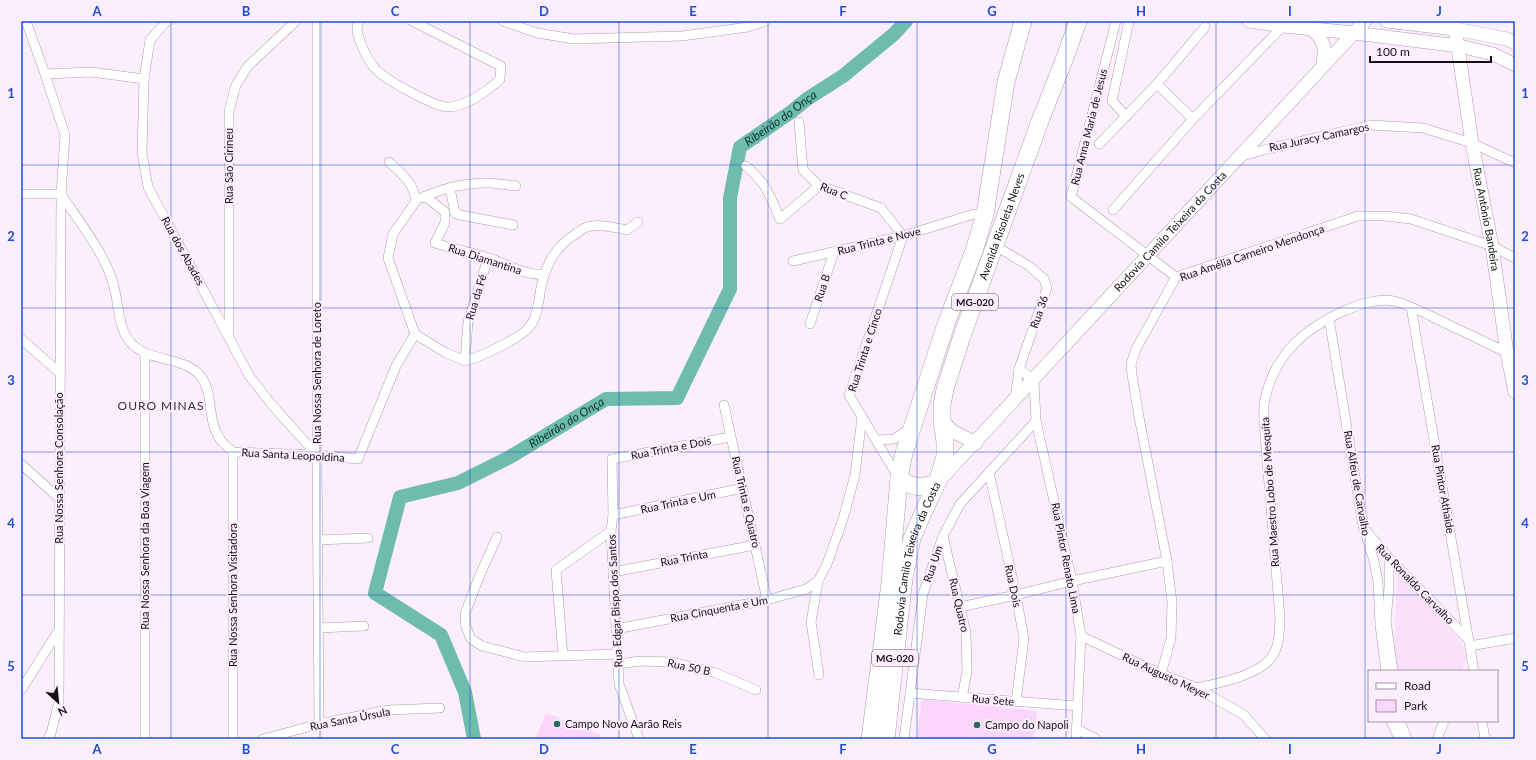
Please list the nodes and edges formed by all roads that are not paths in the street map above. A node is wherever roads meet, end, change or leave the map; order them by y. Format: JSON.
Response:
{"nodes":[{"id":1,"x":26,"y":21,"type":"edge"},
{"id":2,"x":167,"y":21,"type":"edge"},
{"id":3,"x":296,"y":21,"type":"edge"},
{"id":4,"x":317,"y":21,"type":"edge"},
{"id":5,"x":359,"y":21,"type":"edge"},
{"id":6,"x":412,"y":21,"type":"edge"},
{"id":7,"x":503,"y":21,"type":"edge"},
{"id":8,"x":766,"y":21,"type":"edge"},
{"id":9,"x":1023,"y":21,"type":"edge"},
{"id":10,"x":1078,"y":21,"type":"edge"},
{"id":11,"x":1116,"y":21,"type":"edge"},
{"id":12,"x":1129,"y":21,"type":"edge"},
{"id":13,"x":1248,"y":21,"type":"edge"},
{"id":14,"x":1365,"y":21,"type":"edge"},
{"id":15,"x":1386,"y":21,"type":"edge"},
{"id":16,"x":1455,"y":25,"type":"edge"},
{"id":17,"x":1283,"y":26,"type":"junction"},
{"id":18,"x":1205,"y":27,"type":"dead end"},
{"id":19,"x":1312,"y":29,"type":"junction"},
{"id":20,"x":1354,"y":33,"type":"junction"},
{"id":21,"x":1515,"y":43,"type":"edge"},
{"id":22,"x":1459,"y":46,"type":"junction"},
{"id":23,"x":1515,"y":65,"type":"edge"},
{"id":24,"x":1323,"y":66,"type":"junction"},
{"id":25,"x":46,"y":74,"type":"junction"},
{"id":26,"x":144,"y":79,"type":"junction"},
{"id":27,"x":1157,"y":84,"type":"junction"},
{"id":28,"x":1126,"y":116,"type":"junction"},
{"id":29,"x":1193,"y":119,"type":"junction"},
{"id":30,"x":799,"y":122,"type":"dead end"},
{"id":31,"x":1472,"y":143,"type":"junction"},
{"id":32,"x":1099,"y":144,"type":"dead end"},
{"id":33,"x":1238,"y":158,"type":"junction"},
{"id":34,"x":389,"y":162,"type":"dead end"},
{"id":35,"x":1515,"y":163,"type":"edge"},
{"id":36,"x":746,"y":166,"type":"dead end"},
{"id":37,"x":516,"y":186,"type":"dead end"},
{"id":38,"x":819,"y":186,"type":"junction"},
{"id":39,"x":450,"y":188,"type":"junction"},
{"id":40,"x":22,"y":192,"type":"edge"},
{"id":41,"x":61,"y":194,"type":"junction"},
{"id":42,"x":425,"y":196,"type":"junction"},
{"id":43,"x":988,"y":196,"type":"junction"},
{"id":44,"x":416,"y":201,"type":"junction"},
{"id":45,"x":1113,"y":210,"type":"dead end"},
{"id":46,"x":985,"y":214,"type":"junction"},
{"id":47,"x":963,"y":217,"type":"junction"},
{"id":48,"x":638,"y":222,"type":"dead end"},
{"id":49,"x":513,"y":225,"type":"dead end"},
{"id":50,"x":903,"y":236,"type":"junction"},
{"id":51,"x":1492,"y":246,"type":"junction"},
{"id":52,"x":1004,"y":251,"type":"dead end"},
{"id":53,"x":834,"y":252,"type":"junction"},
{"id":54,"x":1147,"y":256,"type":"junction"},
{"id":55,"x":488,"y":258,"type":"junction"},
{"id":56,"x":1515,"y":258,"type":"edge"},
{"id":57,"x":793,"y":261,"type":"dead end"},
{"id":58,"x":544,"y":275,"type":"junction"},
{"id":59,"x":1176,"y":277,"type":"junction"},
{"id":60,"x":1412,"y":307,"type":"junction"},
{"id":61,"x":1329,"y":318,"type":"junction"},
{"id":62,"x":810,"y":324,"type":"dead end"},
{"id":63,"x":415,"y":334,"type":"junction"},
{"id":64,"x":229,"y":336,"type":"junction"},
{"id":65,"x":21,"y":339,"type":"edge"},
{"id":66,"x":145,"y":354,"type":"junction"},
{"id":67,"x":1511,"y":355,"type":"edge"},
{"id":68,"x":465,"y":361,"type":"junction"},
{"id":69,"x":1019,"y":369,"type":"junction"},
{"id":70,"x":60,"y":373,"type":"junction"},
{"id":71,"x":1034,"y":380,"type":"junction"},
{"id":72,"x":1515,"y":392,"type":"edge"},
{"id":73,"x":1015,"y":400,"type":"junction"},
{"id":74,"x":724,"y":405,"type":"dead end"},
{"id":75,"x":862,"y":417,"type":"junction"},
{"id":76,"x":942,"y":420,"type":"junction"},
{"id":77,"x":1036,"y":421,"type":"junction"},
{"id":78,"x":912,"y":428,"type":"junction"},
{"id":79,"x":730,"y":437,"type":"junction"},
{"id":80,"x":877,"y":440,"type":"junction"},
{"id":81,"x":976,"y":443,"type":"junction"},
{"id":82,"x":233,"y":452,"type":"junction"},
{"id":83,"x":317,"y":455,"type":"junction"},
{"id":84,"x":612,"y":459,"type":"joint"},
{"id":85,"x":21,"y":464,"type":"edge"},
{"id":86,"x":989,"y":472,"type":"junction"},
{"id":87,"x":899,"y":478,"type":"junction"},
{"id":88,"x":937,"y":484,"type":"junction"},
{"id":89,"x":743,"y":488,"type":"junction"},
{"id":90,"x":60,"y":499,"type":"junction"},
{"id":91,"x":613,"y":515,"type":"junction"},
{"id":92,"x":1362,"y":526,"type":"junction"},
{"id":93,"x":612,"y":531,"type":"junction"},
{"id":94,"x":943,"y":536,"type":"junction"},
{"id":95,"x":497,"y":537,"type":"dead end"},
{"id":96,"x":368,"y":538,"type":"dead end"},
{"id":97,"x":317,"y":540,"type":"junction"},
{"id":98,"x":755,"y":545,"type":"junction"},
{"id":99,"x":1389,"y":558,"type":"junction"},
{"id":100,"x":1167,"y":561,"type":"junction"},
{"id":101,"x":614,"y":572,"type":"junction"},
{"id":102,"x":818,"y":581,"type":"junction"},
{"id":103,"x":1072,"y":581,"type":"junction"},
{"id":104,"x":1016,"y":595,"type":"junction"},
{"id":105,"x":767,"y":600,"type":"junction"},
{"id":106,"x":960,"y":607,"type":"junction"},
{"id":107,"x":364,"y":626,"type":"dead end"},
{"id":108,"x":318,"y":628,"type":"junction"},
{"id":109,"x":616,"y":629,"type":"junction"},
{"id":110,"x":59,"y":630,"type":"junction"},
{"id":111,"x":1081,"y":636,"type":"junction"},
{"id":112,"x":1515,"y":638,"type":"edge"},
{"id":113,"x":1470,"y":643,"type":"junction"},
{"id":114,"x":618,"y":654,"type":"junction"},
{"id":115,"x":563,"y":656,"type":"junction"},
{"id":116,"x":1472,"y":659,"type":"junction"},
{"id":117,"x":618,"y":664,"type":"junction"},
{"id":118,"x":1386,"y":670,"type":"edge"},
{"id":119,"x":1393,"y":670,"type":"edge"},
{"id":120,"x":1466,"y":670,"type":"edge"},
{"id":121,"x":1474,"y":670,"type":"edge"},
{"id":122,"x":1161,"y":674,"type":"junction"},
{"id":123,"x":819,"y":675,"type":"dead end"},
{"id":124,"x":1197,"y":688,"type":"junction"},
{"id":125,"x":21,"y":690,"type":"edge"},
{"id":126,"x":756,"y":690,"type":"dead end"},
{"id":127,"x":910,"y":693,"type":"junction"},
{"id":128,"x":962,"y":698,"type":"junction"},
{"id":129,"x":1016,"y":702,"type":"junction"},
{"id":130,"x":1077,"y":706,"type":"junction"},
{"id":131,"x":440,"y":708,"type":"dead end"},
{"id":132,"x":1391,"y":722,"type":"edge"},
{"id":133,"x":1400,"y":722,"type":"edge"},
{"id":134,"x":1444,"y":722,"type":"edge"},
{"id":135,"x":1482,"y":722,"type":"edge"},
{"id":136,"x":319,"y":724,"type":"junction"},
{"id":137,"x":1077,"y":729,"type":"junction"},
{"id":138,"x":48,"y":739,"type":"edge"},
{"id":139,"x":146,"y":739,"type":"edge"},
{"id":140,"x":233,"y":739,"type":"edge"},
{"id":141,"x":263,"y":739,"type":"edge"},
{"id":142,"x":639,"y":739,"type":"edge"},
{"id":143,"x":870,"y":739,"type":"edge"},
{"id":144,"x":886,"y":739,"type":"edge"},
{"id":145,"x":904,"y":739,"type":"edge"},
{"id":146,"x":1076,"y":739,"type":"edge"},
{"id":147,"x":1096,"y":739,"type":"edge"},
{"id":148,"x":1265,"y":739,"type":"edge"},
{"id":149,"x":1399,"y":739,"type":"edge"},
{"id":150,"x":1407,"y":739,"type":"edge"},
{"id":151,"x":1437,"y":739,"type":"edge"},
{"id":152,"x":1485,"y":739,"type":"edge"}],
"edges":[{"from":1,"to":25,"type":"street"},
{"from":2,"to":26,"type":"street","name":"Rua dos Abades"},
{"from":3,"to":64,"type":"street","name":"Rua São Cirineu"},
{"from":4,"to":83,"type":"street","name":"Rua Nossa Senhora de Loreto"},
{"from":5,"to":6,"type":"street"},
{"from":7,"to":8,"type":"street"},
{"from":9,"to":43,"type":"highway","name":"Avenida Risoleta Neves","number":"MG-020"},
{"from":10,"to":76,"type":"highway","name":"Avenida Risoleta Neves","number":"MG-020"},
{"from":11,"to":54,"type":"street","name":"Rua Anna Maria de Jesus"},
{"from":12,"to":28,"type":"street"},
{"from":13,"to":17,"type":"street"},
{"from":14,"to":20,"type":"street","name":"Rodovia Camilo Teixeira da Costa"},
{"from":15,"to":16,"type":"street"},
{"from":16,"to":21,"type":"street"},
{"from":16,"to":22,"type":"street","name":"Rua Antônio Bandeira"},
{"from":17,"to":19,"type":"street"},
{"from":17,"to":29,"type":"street"},
{"from":18,"to":27,"type":"street"},
{"from":19,"to":20,"type":"street"},
{"from":19,"to":24,"type":"street"},
{"from":20,"to":22,"type":"street"},
{"from":20,"to":24,"type":"street","name":"Rodovia Camilo Teixeira da Costa"},
{"from":22,"to":23,"type":"street"},
{"from":22,"to":31,"type":"street","name":"Rua Antônio Bandeira"},
{"from":24,"to":33,"type":"street","name":"Rodovia Camilo Teixeira da Costa"},
{"from":25,"to":26,"type":"street"},
{"from":25,"to":41,"type":"street"},
{"from":26,"to":64,"type":"street","name":"Rua dos Abades"},
{"from":27,"to":28,"type":"street"},
{"from":27,"to":29,"type":"street"},
{"from":28,"to":32,"type":"street"},
{"from":29,"to":45,"type":"street"},
{"from":30,"to":38,"type":"street","name":"Rua C"},
{"from":31,"to":33,"type":"street","name":"Rua Juracy Camargos"},
{"from":31,"to":35,"type":"street","name":"Rua Juracy Camargos"},
{"from":31,"to":51,"type":"street","name":"Rua Antônio Bandeira"},
{"from":33,"to":54,"type":"street","name":"Rodovia Camilo Teixeira da Costa"},
{"from":34,"to":44,"type":"street"},
{"from":36,"to":38,"type":"street"},
{"from":37,"to":39,"type":"street"},
{"from":38,"to":50,"type":"street","name":"Rua C"},
{"from":39,"to":42,"type":"street"},
{"from":39,"to":49,"type":"street"},
{"from":40,"to":41,"type":"street"},
{"from":41,"to":66,"type":"street","name":"Rua Santa Leopoldina"},
{"from":41,"to":70,"type":"street","name":"Rua Nossa Senhora Consolação"},
{"from":42,"to":44,"type":"street"},
{"from":42,"to":55,"type":"street","name":"Rua Diamantina"},
{"from":43,"to":46,"type":"highway","name":"Avenida Risoleta Neves","number":"MG-020"},
{"from":43,"to":47,"type":"street","name":"Rua Trinta e Nove"},
{"from":44,"to":63,"type":"street"},
{"from":46,"to":47,"type":"street","name":"Rua Trinta e Nove"},
{"from":46,"to":78,"type":"highway","name":"Avenida Risoleta Neves","number":"MG-020"},
{"from":47,"to":50,"type":"street","name":"Rua Trinta e Nove"},
{"from":48,"to":58,"type":"street"},
{"from":50,"to":53,"type":"street","name":"Rua Trinta e Nove"},
{"from":50,"to":75,"type":"street","name":"Rua Trinta e Cinco"},
{"from":51,"to":56,"type":"street","name":"Rua Amélia Carneiro Mendonça"},
{"from":51,"to":59,"type":"street","name":"Rua Amélia Carneiro Mendonça"},
{"from":51,"to":67,"type":"street","name":"Rua Antônio Bandeira"},
{"from":52,"to":69,"type":"street","name":"Rua 36"},
{"from":53,"to":57,"type":"street","name":"Rua Trinta e Nove"},
{"from":53,"to":62,"type":"street","name":"Rua B"},
{"from":54,"to":59,"type":"street","name":"Rua Anna Maria de Jesus"},
{"from":54,"to":71,"type":"street","name":"Rodovia Camilo Teixeira da Costa"},
{"from":55,"to":58,"type":"street","name":"Rua Diamantina"},
{"from":55,"to":68,"type":"street","name":"Rua da Fé"},
{"from":58,"to":68,"type":"street"},
{"from":59,"to":100,"type":"street","name":"Rua Amélia Carneiro Mendonça"},
{"from":60,"to":61,"type":"street","name":"Rua Maestro Lobo de Mesquita"},
{"from":60,"to":67,"type":"street","name":"Rua Maestro Lobo de Mesquita"},
{"from":60,"to":113,"type":"street","name":"Rua Pintor Athaide"},
{"from":61,"to":92,"type":"street","name":"Rua Alfeu de Carvalho"},
{"from":61,"to":124,"type":"street","name":"Rua Maestro Lobo de Mesquita"},
{"from":63,"to":68,"type":"street"},
{"from":63,"to":83,"type":"street","name":"Rua Santa Leopoldina"},
{"from":64,"to":83,"type":"street","name":"Rua dos Abades"},
{"from":65,"to":70,"type":"street"},
{"from":66,"to":82,"type":"street","name":"Rua Santa Leopoldina"},
{"from":66,"to":139,"type":"street","name":"Rua Nossa Senhora da Boa Viagem"},
{"from":67,"to":72,"type":"street","name":"Rua Antônio Bandeira"},
{"from":69,"to":71,"type":"street"},
{"from":69,"to":73,"type":"street","name":"Rua 36"},
{"from":70,"to":90,"type":"street","name":"Rua Nossa Senhora Consolação"},
{"from":71,"to":73,"type":"street","name":"Rodovia Camilo Teixeira da Costa"},
{"from":71,"to":77,"type":"street","name":"Rua Pintor Renato Lima"},
{"from":73,"to":81,"type":"street","name":"Rodovia Camilo Teixeira da Costa"},
{"from":74,"to":79,"type":"street","name":"Rua Trinta e Quatro"},
{"from":75,"to":80,"type":"street","name":"Rua Trinta e Cinco"},
{"from":75,"to":102,"type":"street"},
{"from":76,"to":81,"type":"street"},
{"from":76,"to":88,"type":"highway","name":"Avenida Risoleta Neves","number":"MG-020"},
{"from":77,"to":86,"type":"street","name":"Rua Um"},
{"from":77,"to":103,"type":"street","name":"Rua Pintor Renato Lima"},
{"from":78,"to":80,"type":"street"},
{"from":78,"to":87,"type":"highway","name":"Avenida Risoleta Neves","number":"MG-020"},
{"from":79,"to":84,"type":"street","name":"Rua Trinta e Dois"},
{"from":79,"to":89,"type":"street","name":"Rua Trinta e Quatro"},
{"from":80,"to":87,"type":"street","name":"Rua Trinta e Cinco"},
{"from":81,"to":88,"type":"street","name":"Rodovia Camilo Teixeira da Costa"},
{"from":82,"to":83,"type":"street","name":"Rua Santa Leopoldina"},
{"from":82,"to":140,"type":"street","name":"Rua Nossa Senhora Visitadora"},
{"from":83,"to":97,"type":"street","name":"Rua Nossa Senhora de Loreto"},
{"from":84,"to":91,"type":"street","name":"Rua Edgar Bispo dos Santos"},
{"from":85,"to":90,"type":"street"},
{"from":86,"to":94,"type":"street","name":"Rua Um"},
{"from":86,"to":104,"type":"street","name":"Rua Dois"},
{"from":87,"to":88,"type":"highway"},
{"from":87,"to":143,"type":"highway","name":"Rodovia Camilo Teixeira da Costa","number":"MG-020"},
{"from":88,"to":144,"type":"highway","name":"Rodovia Camilo Teixeira da Costa","number":"MG-020"},
{"from":89,"to":91,"type":"street","name":"Rua Trinta e Um"},
{"from":89,"to":98,"type":"street","name":"Rua Trinta e Quatro"},
{"from":90,"to":110,"type":"street","name":"Rua Nossa Senhora Consolação"},
{"from":91,"to":93,"type":"street","name":"Rua Edgar Bispo dos Santos"},
{"from":92,"to":99,"type":"street","name":"Rua Ronaldo Carvalho"},
{"from":92,"to":118,"type":"street","name":"Rua Alfeu de Carvalho"},
{"from":93,"to":101,"type":"street","name":"Rua Edgar Bispo dos Santos"},
{"from":93,"to":115,"type":"street"},
{"from":94,"to":106,"type":"street","name":"Rua Quatro"},
{"from":94,"to":127,"type":"street","name":"Rua Um"},
{"from":95,"to":115,"type":"street"},
{"from":96,"to":97,"type":"street"},
{"from":97,"to":108,"type":"street","name":"Rua Nossa Senhora de Loreto"},
{"from":98,"to":101,"type":"street","name":"Rua Trinta"},
{"from":98,"to":105,"type":"street","name":"Rua Trinta e Quatro"},
{"from":99,"to":113,"type":"street","name":"Rua Ronaldo Carvalho"},
{"from":99,"to":119,"type":"street"},
{"from":100,"to":103,"type":"street"},
{"from":100,"to":122,"type":"street","name":"Rua Amélia Carneiro Mendonça"},
{"from":101,"to":109,"type":"street","name":"Rua Edgar Bispo dos Santos"},
{"from":102,"to":105,"type":"street","name":"Rua Cinquenta e Um"},
{"from":102,"to":123,"type":"street"},
{"from":103,"to":104,"type":"street"},
{"from":103,"to":111,"type":"street","name":"Rua Pintor Renato Lima"},
{"from":104,"to":106,"type":"street"},
{"from":104,"to":129,"type":"street","name":"Rua Dois"},
{"from":105,"to":109,"type":"street","name":"Rua Cinquenta e Um"},
{"from":106,"to":128,"type":"street","name":"Rua Quatro"},
{"from":107,"to":108,"type":"street"},
{"from":108,"to":136,"type":"street","name":"Rua Nossa Senhora de Loreto"},
{"from":109,"to":114,"type":"street","name":"Rua Edgar Bispo dos Santos"},
{"from":110,"to":125,"type":"street"},
{"from":110,"to":138,"type":"street","name":"Rua Nossa Senhora Consolação"},
{"from":111,"to":122,"type":"street","name":"Rua Augusto Meyer"},
{"from":111,"to":130,"type":"street","name":"Rua Pintor Renato Lima"},
{"from":112,"to":113,"type":"street"},
{"from":113,"to":116,"type":"street","name":"Rua Pintor Athaide"},
{"from":114,"to":115,"type":"street"},
{"from":114,"to":117,"type":"street","name":"Rua Edgar Bispo dos Santos"},
{"from":116,"to":120,"type":"street"},
{"from":116,"to":121,"type":"street","name":"Rua Pintor Athaide"},
{"from":117,"to":126,"type":"street","name":"Rua 50 B"},
{"from":117,"to":142,"type":"street","name":"Rua Edgar Bispo dos Santos"},
{"from":122,"to":124,"type":"street","name":"Rua Augusto Meyer"},
{"from":124,"to":148,"type":"street","name":"Rua Augusto Meyer"},
{"from":127,"to":128,"type":"street","name":"Rua Sete"},
{"from":127,"to":145,"type":"street","name":"Rua Um"},
{"from":128,"to":129,"type":"street","name":"Rua Sete"},
{"from":129,"to":130,"type":"street","name":"Rua Sete"},
{"from":130,"to":137,"type":"street","name":"Rua Pintor Renato Lima"},
{"from":131,"to":136,"type":"street","name":"Rua Santa Úrsula"},
{"from":132,"to":149,"type":"street"},
{"from":133,"to":150,"type":"street"},
{"from":134,"to":151,"type":"street"},
{"from":135,"to":152,"type":"street"},
{"from":136,"to":141,"type":"street","name":"Rua Santa Úrsula"},
{"from":137,"to":146,"type":"street","name":"Rua Pintor Renato Lima"},
{"from":137,"to":147,"type":"street"}]}
